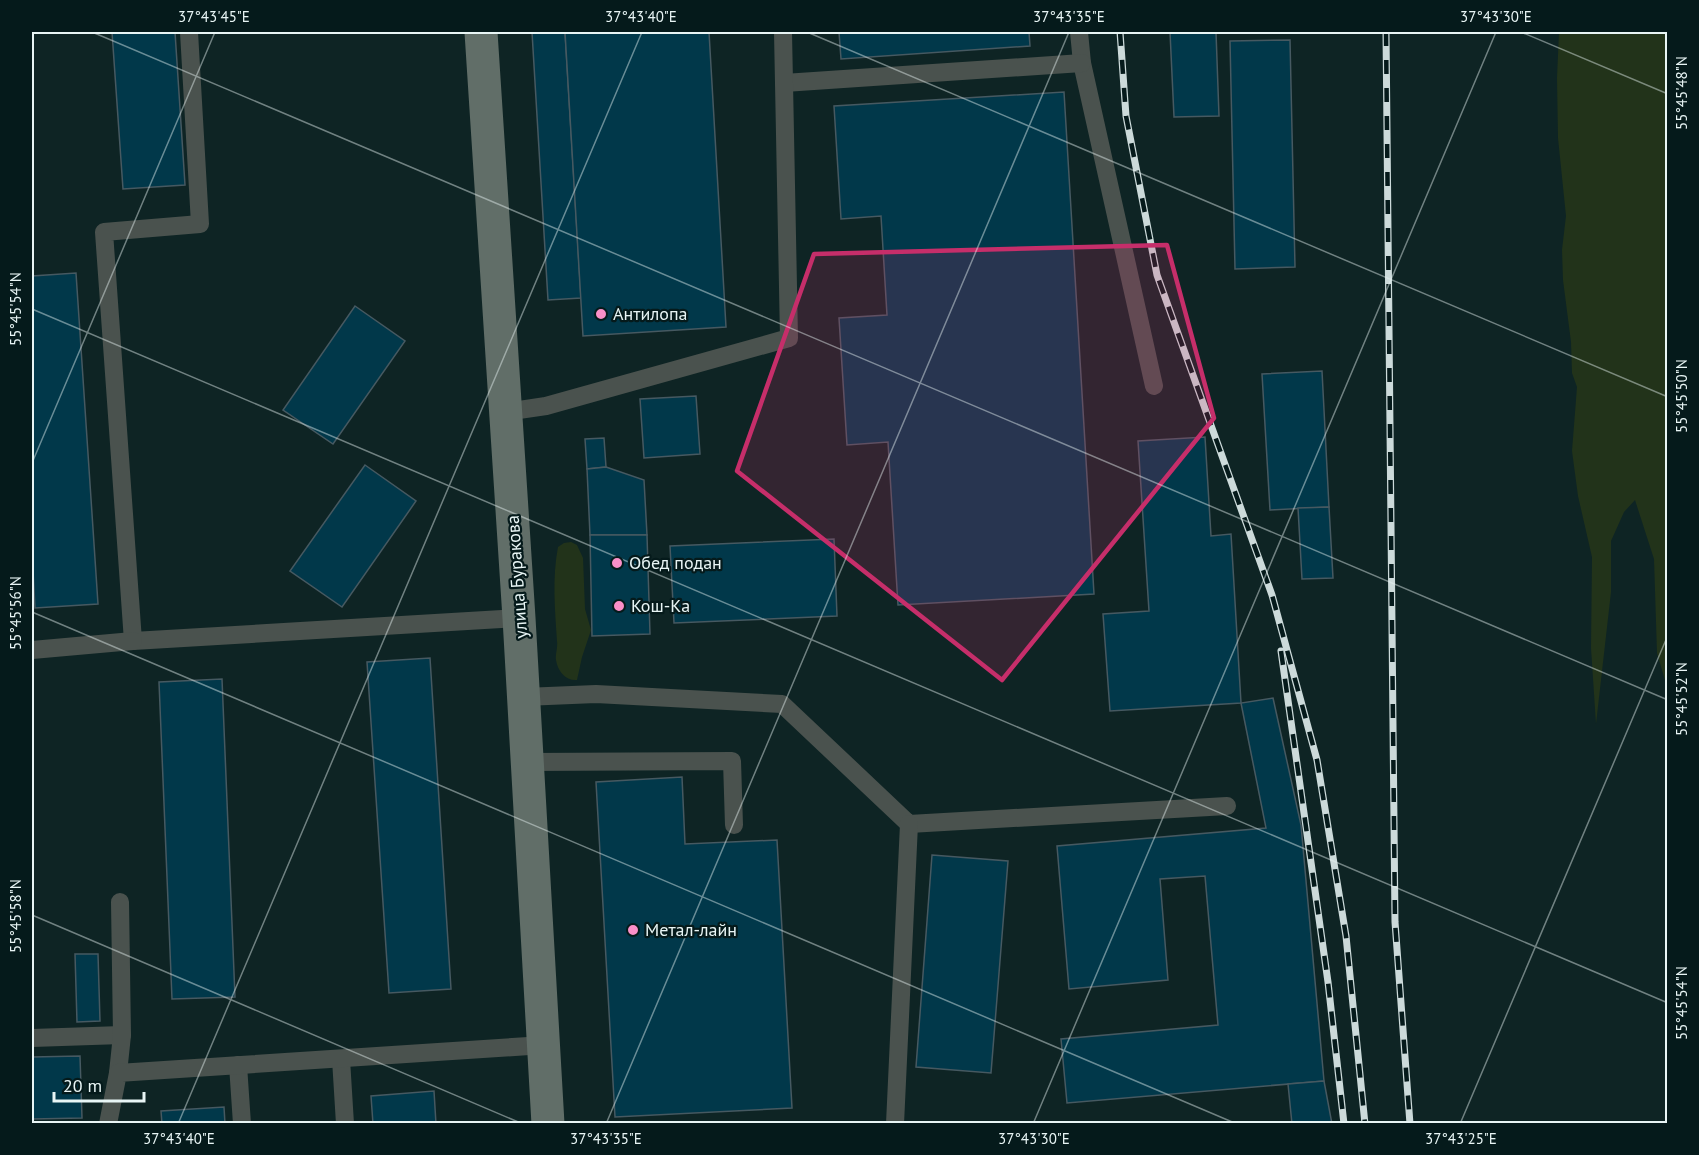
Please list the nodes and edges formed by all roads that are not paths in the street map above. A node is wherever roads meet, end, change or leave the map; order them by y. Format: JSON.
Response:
{"nodes":[{"id":1,"x":189,"y":32,"type":"edge"},
{"id":2,"x":481,"y":32,"type":"edge"},
{"id":3,"x":783,"y":32,"type":"edge"},
{"id":4,"x":1079,"y":32,"type":"edge"},
{"id":5,"x":1082,"y":63,"type":"junction"},
{"id":6,"x":784,"y":84,"type":"junction"},
{"id":7,"x":1154,"y":386,"type":"dead end"},
{"id":8,"x":506,"y":412,"type":"junction"},
{"id":9,"x":519,"y":618,"type":"junction"},
{"id":10,"x":134,"y":641,"type":"junction"},
{"id":11,"x":32,"y":650,"type":"edge"},
{"id":12,"x":524,"y":697,"type":"junction"},
{"id":13,"x":527,"y":762,"type":"junction"},
{"id":14,"x":1227,"y":806,"type":"dead end"},
{"id":15,"x":909,"y":824,"type":"junction"},
{"id":16,"x":734,"y":825,"type":"dead end"},
{"id":17,"x":120,"y":902,"type":"dead end"},
{"id":18,"x":122,"y":1035,"type":"junction"},
{"id":19,"x":32,"y":1038,"type":"edge"},
{"id":20,"x":544,"y":1045,"type":"junction"},
{"id":21,"x":340,"y":1059,"type":"junction"},
{"id":22,"x":238,"y":1065,"type":"junction"},
{"id":23,"x":118,"y":1073,"type":"junction"},
{"id":24,"x":108,"y":1124,"type":"edge"},
{"id":25,"x":242,"y":1124,"type":"edge"},
{"id":26,"x":345,"y":1124,"type":"edge"},
{"id":27,"x":548,"y":1124,"type":"edge"},
{"id":28,"x":895,"y":1124,"type":"edge"}],
"edges":[{"from":1,"to":10,"type":"lane"},
{"from":2,"to":8,"type":"street","name":"улица Буракова"},
{"from":3,"to":6,"type":"lane"},
{"from":4,"to":5,"type":"lane"},
{"from":5,"to":6,"type":"lane"},
{"from":5,"to":7,"type":"lane"},
{"from":6,"to":8,"type":"lane"},
{"from":8,"to":9,"type":"street","name":"улица Буракова"},
{"from":9,"to":10,"type":"lane"},
{"from":9,"to":12,"type":"street","name":"улица Буракова"},
{"from":10,"to":11,"type":"lane"},
{"from":12,"to":13,"type":"street","name":"улица Буракова"},
{"from":12,"to":15,"type":"lane"},
{"from":13,"to":16,"type":"lane"},
{"from":13,"to":20,"type":"street","name":"улица Буракова"},
{"from":14,"to":15,"type":"lane"},
{"from":15,"to":28,"type":"lane"},
{"from":17,"to":18,"type":"lane"},
{"from":18,"to":19,"type":"lane"},
{"from":18,"to":23,"type":"lane"},
{"from":20,"to":21,"type":"lane"},
{"from":20,"to":27,"type":"street","name":"улица Буракова"},
{"from":21,"to":22,"type":"lane"},
{"from":21,"to":26,"type":"lane"},
{"from":22,"to":23,"type":"lane"},
{"from":22,"to":25,"type":"lane"},
{"from":23,"to":24,"type":"lane"}]}
